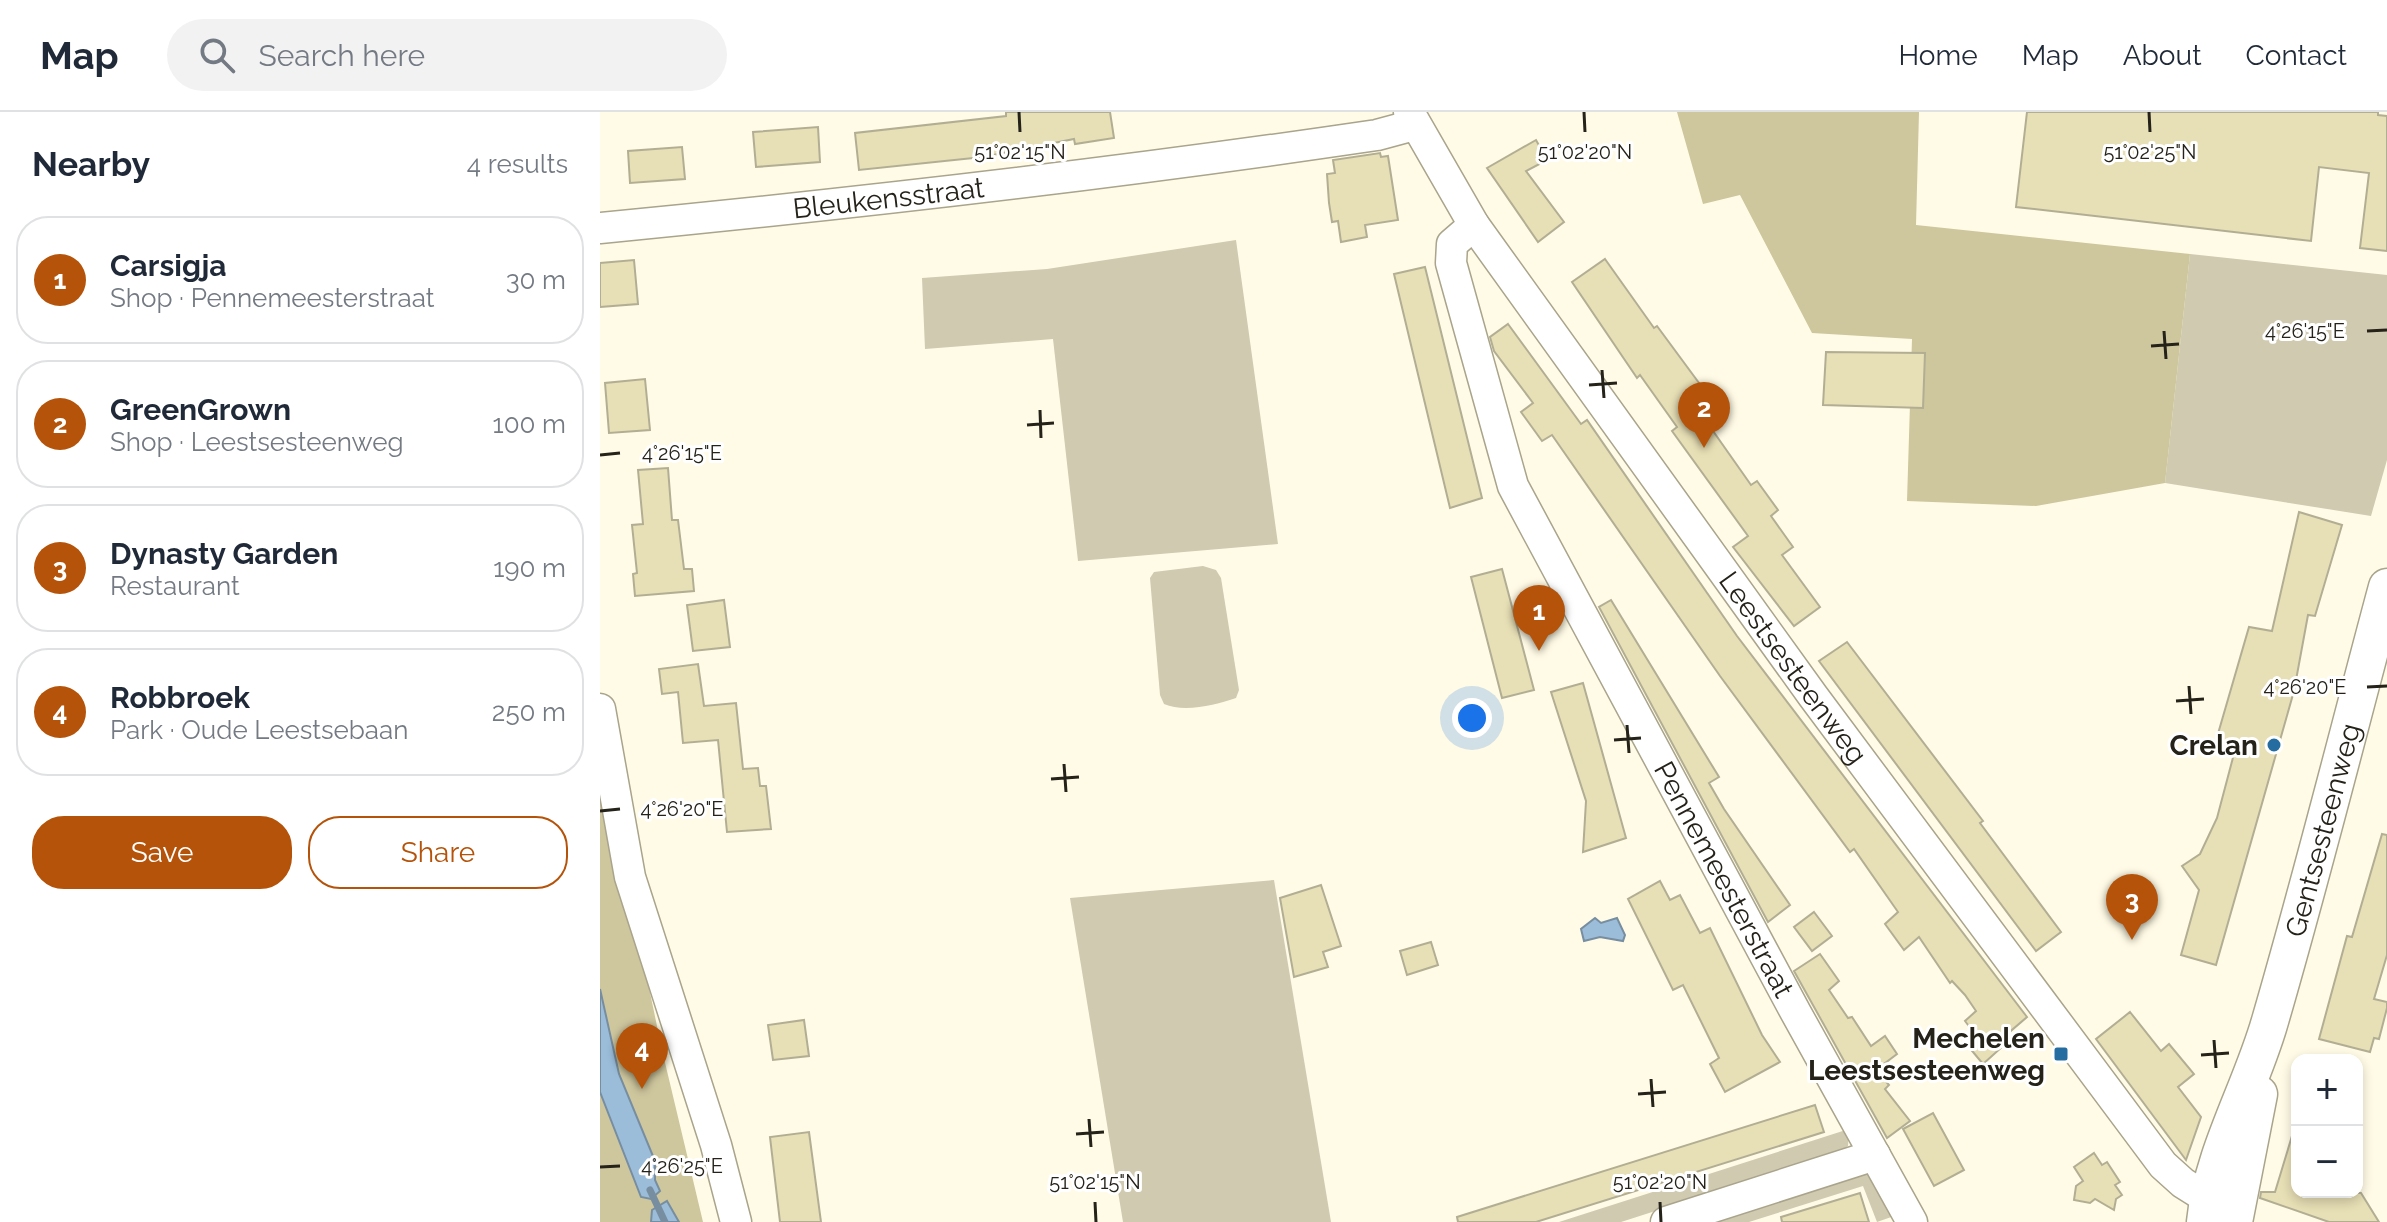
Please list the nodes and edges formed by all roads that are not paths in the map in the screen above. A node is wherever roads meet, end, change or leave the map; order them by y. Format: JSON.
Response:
{"nodes":[{"id":1,"x":1411,"y":118,"type":"edge"},
{"id":2,"x":1474,"y":225,"type":"junction"},
{"id":3,"x":600,"y":228,"type":"edge"},
{"id":4,"x":2387,"y":587,"type":"edge"},
{"id":5,"x":600,"y":709,"type":"edge"},
{"id":6,"x":1875,"y":1155,"type":"junction"},
{"id":7,"x":2221,"y":1215,"type":"edge"},
{"id":8,"x":736,"y":1222,"type":"edge"},
{"id":9,"x":1666,"y":1222,"type":"edge"},
{"id":10,"x":1912,"y":1222,"type":"edge"}],
"edges":[{"from":1,"to":2,"type":"street","name":"Leestsesteenweg"},
{"from":1,"to":3,"type":"street","name":"Bleukensstraat"},
{"from":2,"to":6,"type":"street","name":"Pennemeesterstraat"},
{"from":2,"to":7,"type":"street","name":"Leestsesteenweg"},
{"from":4,"to":7,"type":"main road","name":"Gentsesteenweg"},
{"from":5,"to":8,"type":"street"},
{"from":6,"to":9,"type":"street"},
{"from":6,"to":10,"type":"street","name":"Pennemeesterstraat"}]}
